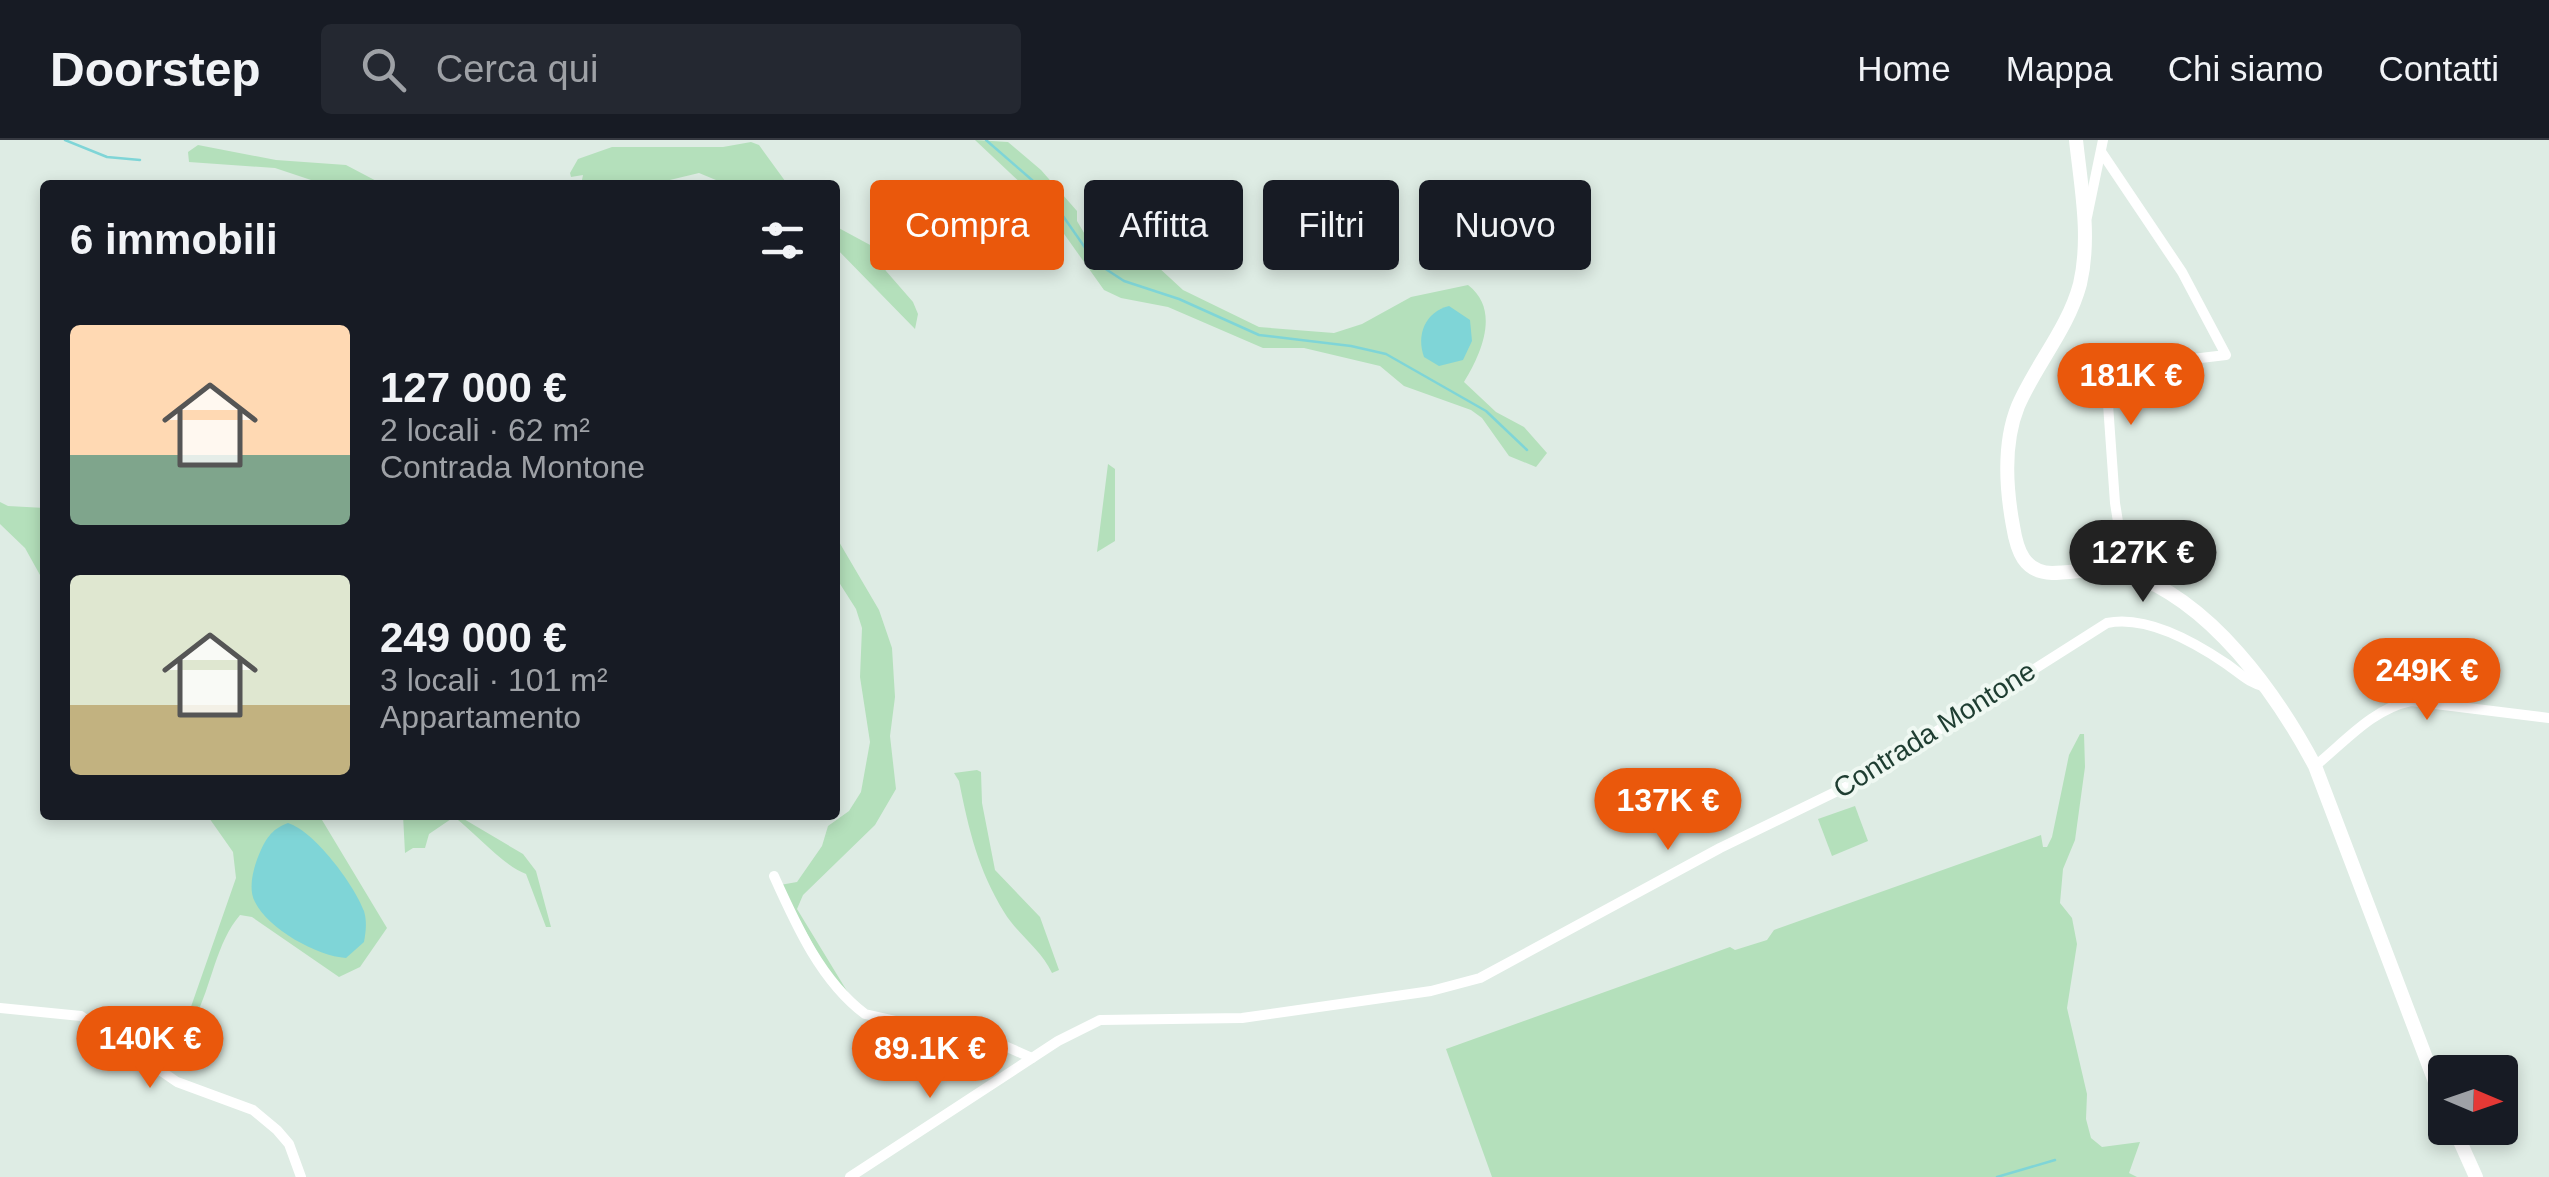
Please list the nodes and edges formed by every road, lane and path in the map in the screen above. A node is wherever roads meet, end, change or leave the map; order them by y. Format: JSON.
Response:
{"nodes":[{"id":1,"x":2103,"y":140,"type":"edge"},
{"id":2,"x":2074,"y":143,"type":"edge"},
{"id":3,"x":2102,"y":153,"type":"junction"},
{"id":4,"x":2085,"y":226,"type":"junction"},
{"id":5,"x":2126,"y":572,"type":"junction"},
{"id":6,"x":2266,"y":687,"type":"junction"},
{"id":7,"x":2549,"y":718,"type":"edge"},
{"id":8,"x":2315,"y":766,"type":"junction"},
{"id":9,"x":774,"y":876,"type":"dead end"},
{"id":10,"x":0,"y":1008,"type":"edge"},
{"id":11,"x":1032,"y":1058,"type":"junction"},
{"id":12,"x":2428,"y":1063,"type":"edge"},
{"id":13,"x":2462,"y":1145,"type":"edge"},
{"id":14,"x":301,"y":1177,"type":"edge"},
{"id":15,"x":850,"y":1177,"type":"edge"},
{"id":16,"x":2476,"y":1177,"type":"edge"}],
"edges":[{"from":1,"to":3,"type":"street"},
{"from":2,"to":4,"type":"street"},
{"from":3,"to":4,"type":"street"},
{"from":3,"to":5,"type":"street"},
{"from":4,"to":5,"type":"street"},
{"from":5,"to":6,"type":"street"},
{"from":6,"to":8,"type":"street"},
{"from":6,"to":11,"type":"street","name":"Contrada Montone"},
{"from":7,"to":8,"type":"street"},
{"from":8,"to":12,"type":"street"},
{"from":9,"to":11,"type":"street"},
{"from":10,"to":14,"type":"street"},
{"from":11,"to":15,"type":"street","name":"Contrada Montone"},
{"from":13,"to":16,"type":"street"}]}
